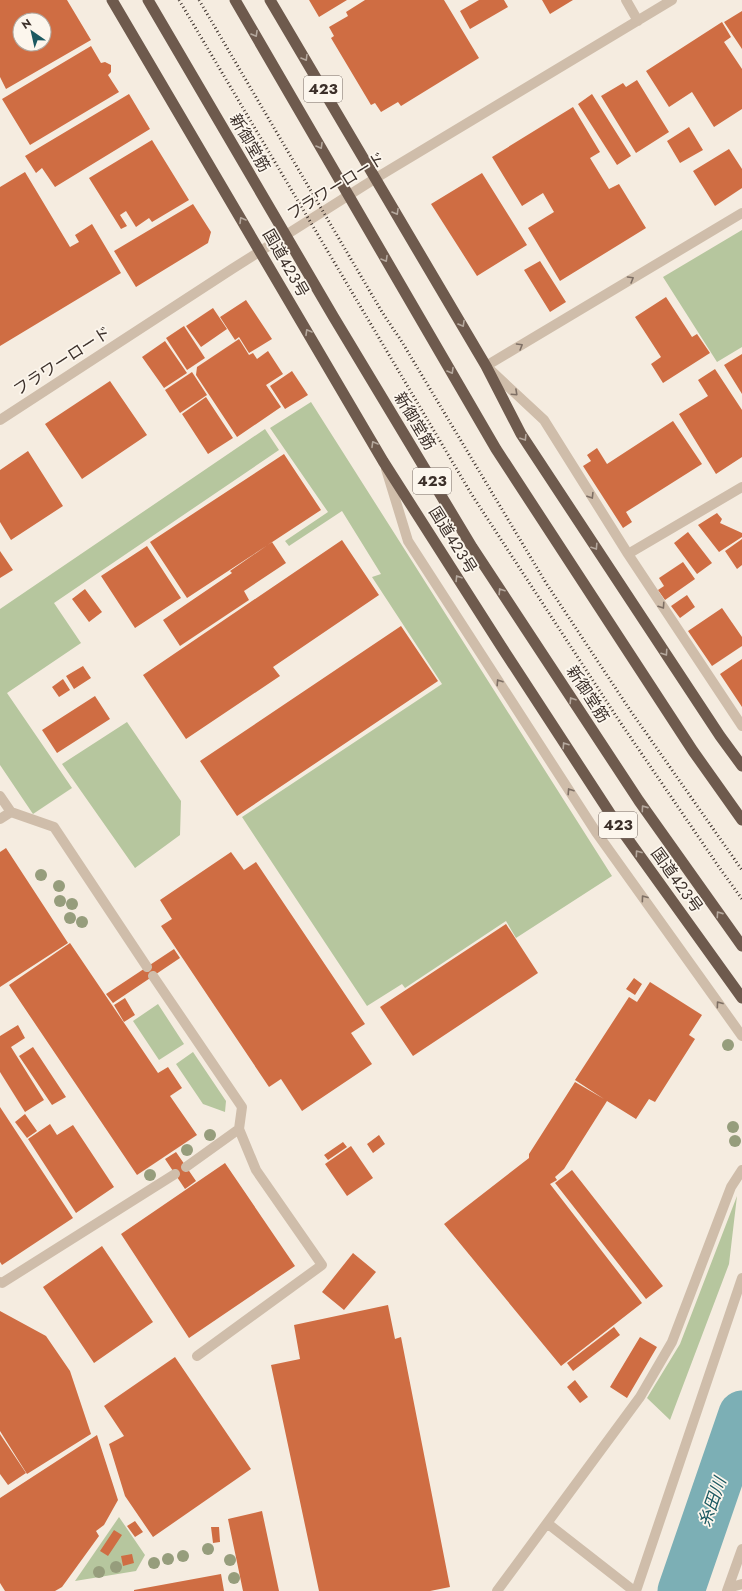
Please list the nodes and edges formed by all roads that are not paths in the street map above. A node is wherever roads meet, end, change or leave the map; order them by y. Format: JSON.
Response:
{"nodes":[{"id":1,"x":112,"y":0,"type":"edge"},
{"id":2,"x":148,"y":0,"type":"edge"},
{"id":3,"x":235,"y":0,"type":"edge"},
{"id":4,"x":270,"y":0,"type":"edge"},
{"id":5,"x":626,"y":0,"type":"edge"},
{"id":6,"x":672,"y":0,"type":"edge"},
{"id":7,"x":638,"y":21,"type":"junction"},
{"id":8,"x":376,"y":178,"type":"junction"},
{"id":9,"x":742,"y":213,"type":"edge"},
{"id":10,"x":260,"y":251,"type":"junction"},
{"id":11,"x":486,"y":366,"type":"junction"},
{"id":12,"x":0,"y":418,"type":"edge"},
{"id":13,"x":384,"y":461,"type":"junction"},
{"id":14,"x":742,"y":487,"type":"edge"},
{"id":15,"x":628,"y":554,"type":"junction"},
{"id":16,"x":742,"y":726,"type":"edge"},
{"id":17,"x":742,"y":766,"type":"edge"},
{"id":18,"x":0,"y":796,"type":"edge"},
{"id":19,"x":11,"y":812,"type":"junction"},
{"id":20,"x":0,"y":819,"type":"edge"},
{"id":21,"x":742,"y":820,"type":"edge"},
{"id":22,"x":742,"y":946,"type":"edge"},
{"id":23,"x":147,"y":967,"type":"dead end"},
{"id":24,"x":153,"y":976,"type":"dead end"},
{"id":25,"x":742,"y":998,"type":"edge"},
{"id":26,"x":742,"y":1036,"type":"edge"},
{"id":27,"x":239,"y":1129,"type":"junction"},
{"id":28,"x":186,"y":1166,"type":"dead end"},
{"id":29,"x":742,"y":1170,"type":"edge"},
{"id":30,"x":175,"y":1174,"type":"dead end"},
{"id":31,"x":742,"y":1278,"type":"edge"},
{"id":32,"x":0,"y":1282,"type":"edge"},
{"id":33,"x":197,"y":1356,"type":"dead end"},
{"id":34,"x":547,"y":1523,"type":"junction"},
{"id":35,"x":742,"y":1549,"type":"edge"},
{"id":36,"x":742,"y":1584,"type":"edge"},
{"id":37,"x":728,"y":1589,"type":"edge"},
{"id":38,"x":497,"y":1591,"type":"edge"},
{"id":39,"x":635,"y":1591,"type":"edge"}],
"edges":[{"from":10,"to":1,"type":"highway","name":"国道423号","number":"423","one_way":true},
{"from":22,"to":2,"type":"highway","name":"新御堂筋","number":"423","one_way":true,"bridge":true},
{"from":3,"to":21,"type":"highway","number":"423","one_way":true,"bridge":true},
{"from":4,"to":8,"type":"highway","number":"423","one_way":true},
{"from":5,"to":7,"type":"street"},
{"from":6,"to":7,"type":"street","name":"フラワーロード"},
{"from":7,"to":8,"type":"street","name":"フラワーロード"},
{"from":8,"to":10,"type":"street","name":"フラワーロード"},
{"from":8,"to":11,"type":"highway","number":"423","one_way":true},
{"from":11,"to":9,"type":"street","one_way":true},
{"from":10,"to":12,"type":"street","name":"フラワーロード"},
{"from":13,"to":10,"type":"highway","name":"国道423号","number":"423","one_way":true},
{"from":11,"to":15,"type":"street","one_way":true},
{"from":11,"to":17,"type":"highway","number":"423","one_way":true},
{"from":25,"to":13,"type":"highway","name":"国道423号","number":"423","one_way":true},
{"from":26,"to":13,"type":"street","one_way":true},
{"from":14,"to":15,"type":"street"},
{"from":15,"to":16,"type":"street","one_way":true},
{"from":18,"to":19,"type":"street"},
{"from":19,"to":20,"type":"street"},
{"from":19,"to":23,"type":"street"},
{"from":24,"to":27,"type":"street"},
{"from":27,"to":28,"type":"street"},
{"from":27,"to":33,"type":"street"},
{"from":29,"to":34,"type":"street"},
{"from":30,"to":32,"type":"street"},
{"from":31,"to":39,"type":"street"},
{"from":34,"to":38,"type":"street"},
{"from":34,"to":39,"type":"street"},
{"from":35,"to":37,"type":"street"},
{"from":36,"to":37,"type":"street"}]}
